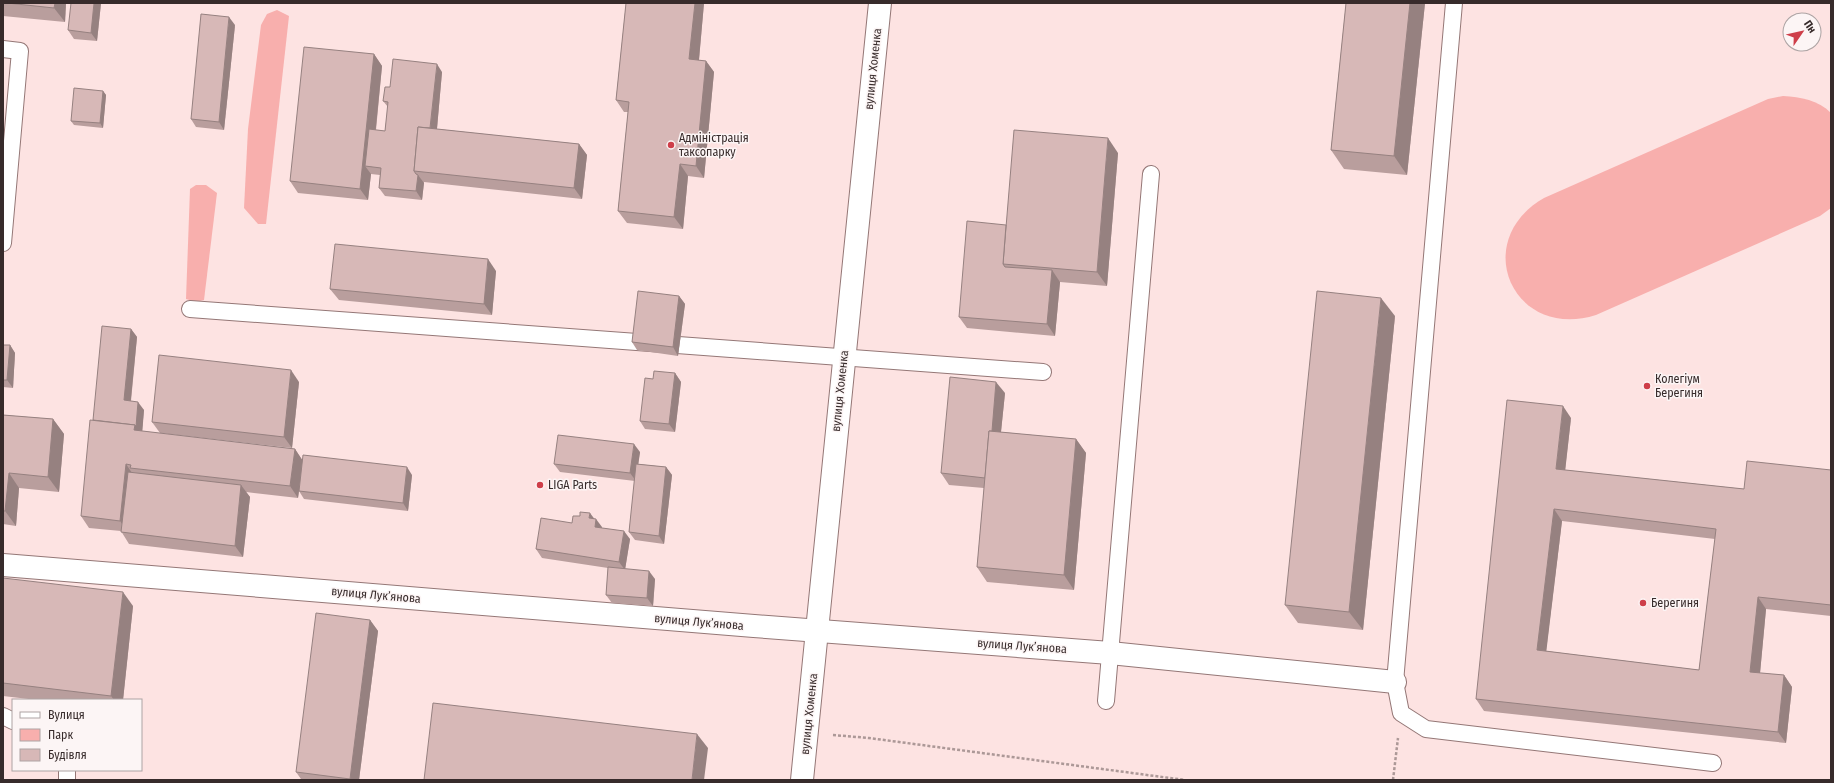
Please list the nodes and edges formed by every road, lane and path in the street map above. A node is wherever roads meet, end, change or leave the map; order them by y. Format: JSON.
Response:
{"nodes":[{"id":1,"x":880,"y":3,"type":"edge"},
{"id":2,"x":1454,"y":3,"type":"edge"},
{"id":3,"x":3,"y":49,"type":"edge"},
{"id":4,"x":1152,"y":174,"type":"dead end"},
{"id":5,"x":3,"y":243,"type":"edge"},
{"id":6,"x":190,"y":309,"type":"dead end"},
{"id":7,"x":843,"y":358,"type":"junction"},
{"id":8,"x":1043,"y":372,"type":"dead end"},
{"id":9,"x":3,"y":565,"type":"edge"},
{"id":10,"x":817,"y":631,"type":"junction"},
{"id":11,"x":1110,"y":653,"type":"junction"},
{"id":12,"x":1395,"y":682,"type":"junction"},
{"id":13,"x":1106,"y":701,"type":"dead end"},
{"id":14,"x":1401,"y":713,"type":"junction"},
{"id":15,"x":3,"y":716,"type":"edge"},
{"id":16,"x":12,"y":720,"type":"edge"},
{"id":17,"x":807,"y":733,"type":"junction"},
{"id":18,"x":1713,"y":763,"type":"dead end"},
{"id":19,"x":802,"y":780,"type":"edge"},
{"id":20,"x":1185,"y":780,"type":"edge"},
{"id":21,"x":1393,"y":780,"type":"edge"}],
"edges":[{"from":1,"to":7,"type":"street","name":"вулиця Хоменка"},
{"from":2,"to":12,"type":"lane"},
{"from":3,"to":5,"type":"lane"},
{"from":4,"to":11,"type":"lane"},
{"from":6,"to":7,"type":"lane"},
{"from":7,"to":8,"type":"lane"},
{"from":7,"to":10,"type":"street","name":"вулиця Хоменка"},
{"from":9,"to":10,"type":"street","name":"вулиця Лукʼянова"},
{"from":10,"to":11,"type":"street","name":"вулиця Лукʼянова"},
{"from":10,"to":17,"type":"street","name":"вулиця Хоменка"},
{"from":11,"to":12,"type":"street","name":"вулиця Лукʼянова"},
{"from":11,"to":13,"type":"lane"},
{"from":12,"to":14,"type":"lane"},
{"from":14,"to":18,"type":"lane"},
{"from":14,"to":21,"type":"path"},
{"from":15,"to":16,"type":"lane"},
{"from":17,"to":19,"type":"street","name":"вулиця Хоменка"},
{"from":17,"to":20,"type":"path"}]}
